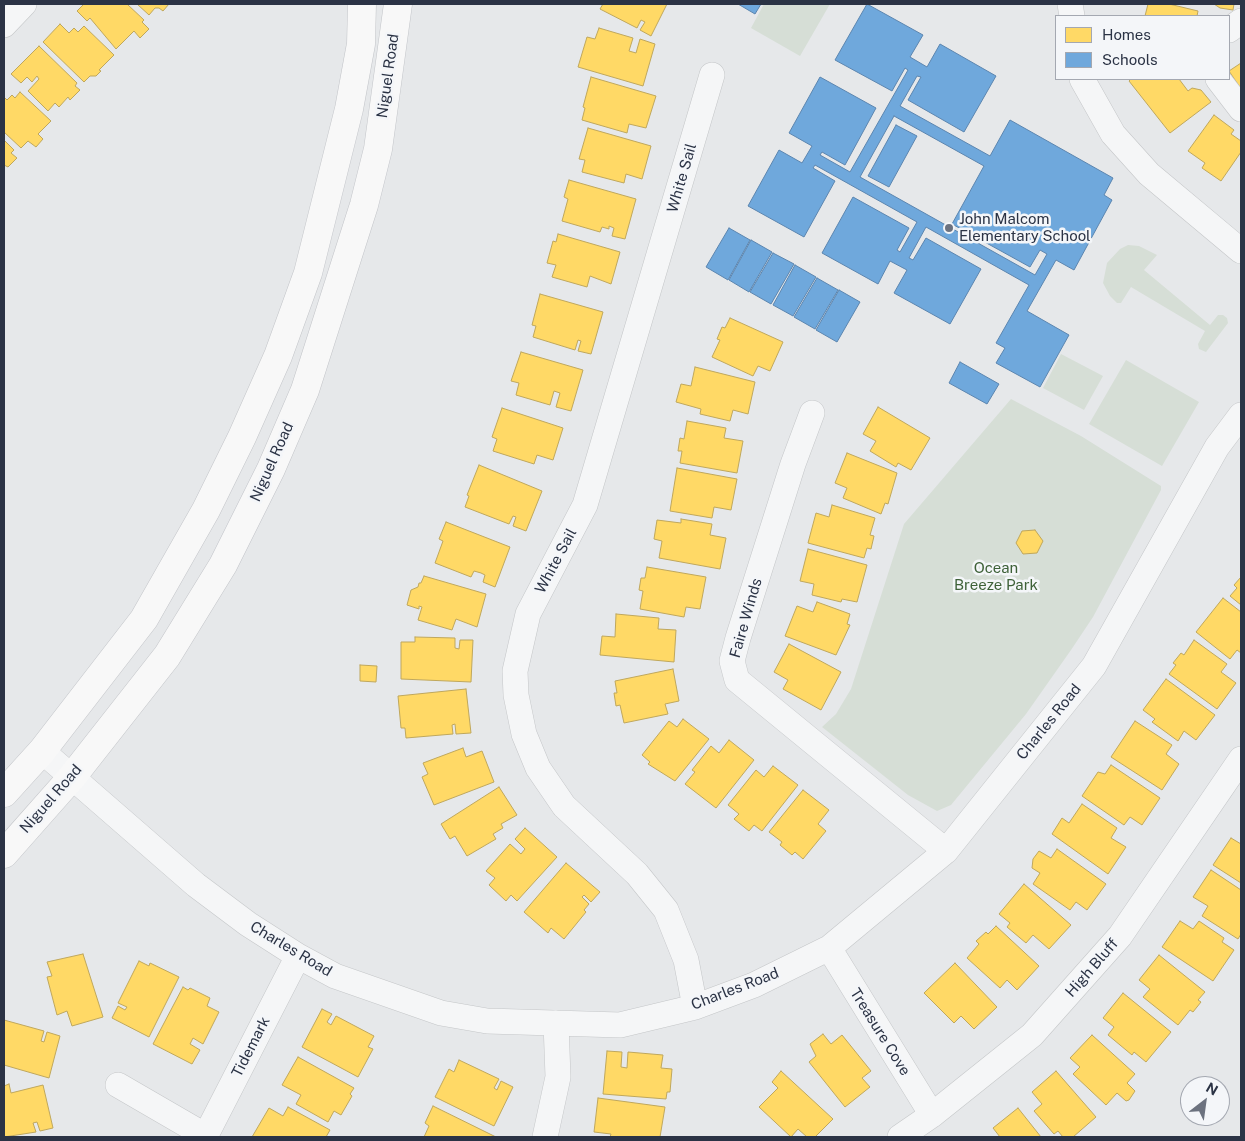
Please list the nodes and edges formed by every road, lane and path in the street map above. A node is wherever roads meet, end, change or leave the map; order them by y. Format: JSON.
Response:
{"nodes":[{"id":1,"x":24,"y":4,"type":"edge"},
{"id":2,"x":362,"y":4,"type":"edge"},
{"id":3,"x":398,"y":4,"type":"edge"},
{"id":4,"x":1241,"y":22,"type":"edge"},
{"id":5,"x":4,"y":25,"type":"edge"},
{"id":6,"x":1230,"y":29,"type":"edge"},
{"id":7,"x":712,"y":75,"type":"dead end"},
{"id":8,"x":1083,"y":80,"type":"edge"},
{"id":9,"x":1219,"y":80,"type":"edge"},
{"id":10,"x":1241,"y":109,"type":"edge"},
{"id":11,"x":1241,"y":251,"type":"edge"},
{"id":12,"x":812,"y":413,"type":"dead end"},
{"id":13,"x":1241,"y":415,"type":"edge"},
{"id":14,"x":42,"y":751,"type":"junction"},
{"id":15,"x":1241,"y":760,"type":"edge"},
{"id":16,"x":72,"y":776,"type":"junction"},
{"id":17,"x":4,"y":793,"type":"edge"},
{"id":18,"x":946,"y":851,"type":"junction"},
{"id":19,"x":4,"y":854,"type":"edge"},
{"id":20,"x":829,"y":948,"type":"junction"},
{"id":21,"x":298,"y":956,"type":"junction"},
{"id":22,"x":695,"y":1007,"type":"junction"},
{"id":23,"x":556,"y":1023,"type":"junction"},
{"id":24,"x":118,"y":1085,"type":"dead end"},
{"id":25,"x":932,"y":1115,"type":"junction"},
{"id":26,"x":206,"y":1137,"type":"edge"},
{"id":27,"x":545,"y":1137,"type":"edge"},
{"id":28,"x":900,"y":1137,"type":"edge"}],
"edges":[{"from":1,"to":5,"type":"street"},
{"from":2,"to":14,"type":"main road","name":"Niguel Road"},
{"from":3,"to":16,"type":"main road","name":"Niguel Road"},
{"from":4,"to":6,"type":"street"},
{"from":7,"to":22,"type":"street","name":"White Sail"},
{"from":8,"to":11,"type":"street"},
{"from":9,"to":10,"type":"street"},
{"from":12,"to":18,"type":"street","name":"Faire Winds"},
{"from":13,"to":18,"type":"street","name":"Charles Road"},
{"from":14,"to":16,"type":"street","name":"Charles Road"},
{"from":14,"to":17,"type":"main road","name":"Niguel Road"},
{"from":15,"to":25,"type":"street","name":"High Bluff"},
{"from":16,"to":19,"type":"main road","name":"Niguel Road"},
{"from":16,"to":21,"type":"street","name":"Charles Road"},
{"from":18,"to":20,"type":"street","name":"Charles Road"},
{"from":20,"to":22,"type":"street","name":"Charles Road"},
{"from":20,"to":25,"type":"street","name":"Treasure Cove"},
{"from":21,"to":23,"type":"street","name":"Charles Road"},
{"from":21,"to":26,"type":"street","name":"Tidemark"},
{"from":22,"to":23,"type":"street","name":"Charles Road"},
{"from":23,"to":27,"type":"street"},
{"from":24,"to":26,"type":"street"},
{"from":25,"to":28,"type":"street","name":"High Bluff"}]}
